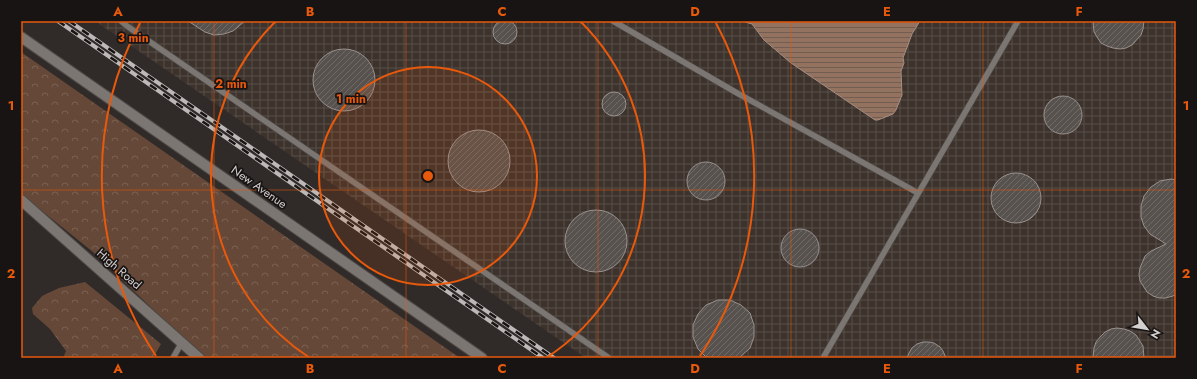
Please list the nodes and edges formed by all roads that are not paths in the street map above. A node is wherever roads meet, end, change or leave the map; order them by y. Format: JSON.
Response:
{"nodes":[{"id":1,"x":121,"y":21,"type":"edge"},
{"id":2,"x":613,"y":21,"type":"edge"},
{"id":3,"x":1018,"y":21,"type":"edge"},
{"id":4,"x":21,"y":37,"type":"edge"},
{"id":5,"x":918,"y":193,"type":"junction"},
{"id":6,"x":21,"y":200,"type":"edge"},
{"id":7,"x":182,"y":342,"type":"junction"},
{"id":8,"x":173,"y":358,"type":"edge"},
{"id":9,"x":199,"y":358,"type":"edge"},
{"id":10,"x":482,"y":358,"type":"edge"},
{"id":11,"x":609,"y":358,"type":"edge"},
{"id":12,"x":823,"y":358,"type":"edge"}],
"edges":[{"from":1,"to":11,"type":"lane"},
{"from":2,"to":5,"type":"lane"},
{"from":3,"to":5,"type":"lane"},
{"from":4,"to":10,"type":"main road","name":"New Avenue"},
{"from":5,"to":12,"type":"lane"},
{"from":6,"to":7,"type":"main road","name":"High Road"},
{"from":7,"to":8,"type":"lane"},
{"from":7,"to":9,"type":"main road","name":"High Road"}]}
